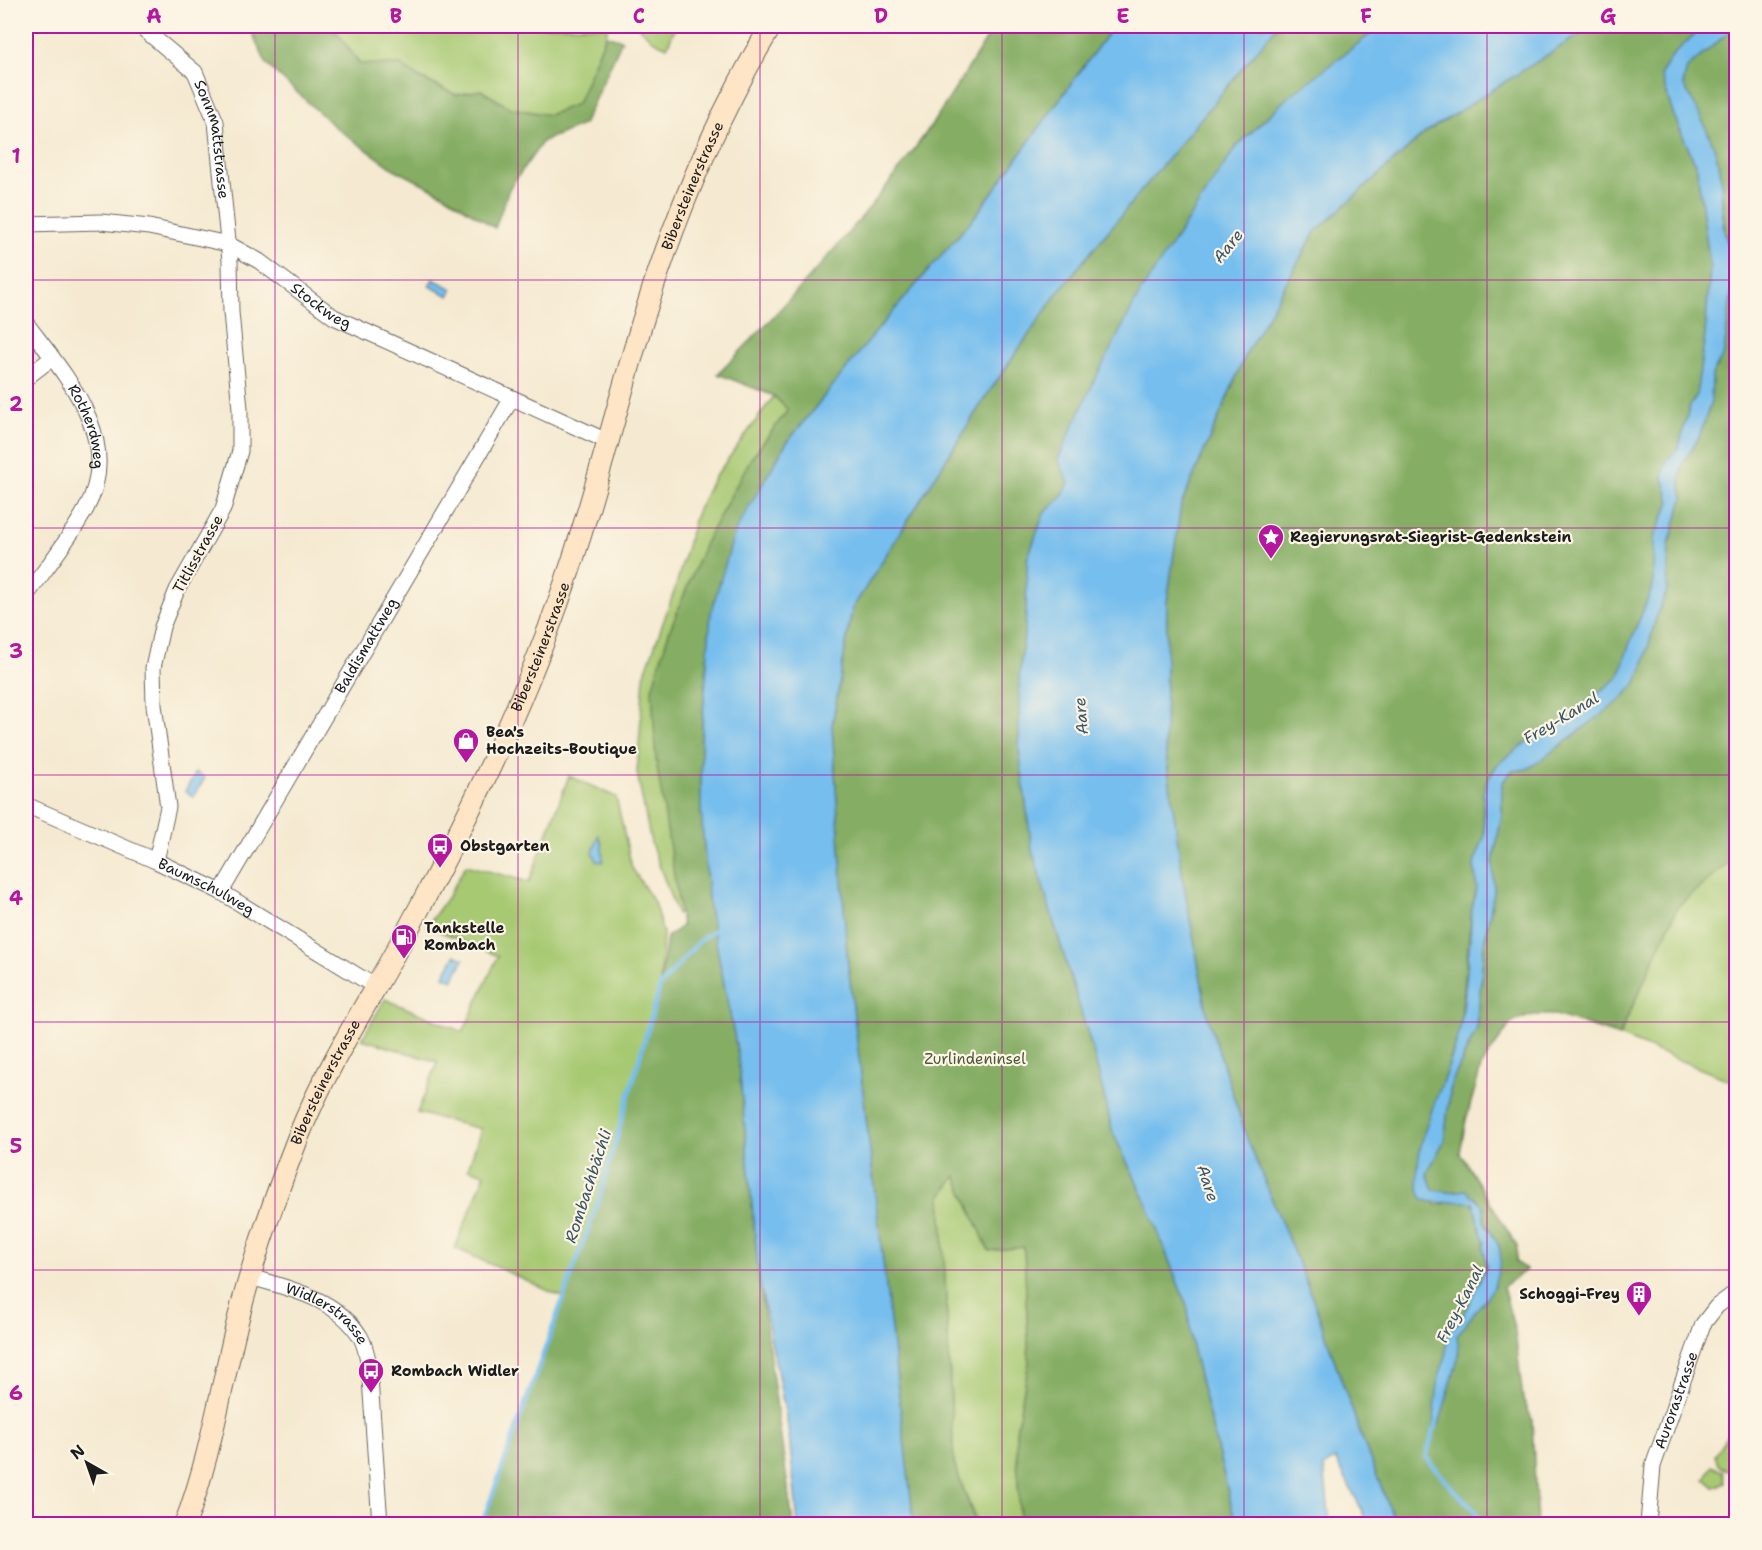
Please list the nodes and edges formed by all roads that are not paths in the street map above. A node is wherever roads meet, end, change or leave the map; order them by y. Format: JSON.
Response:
{"nodes":[{"id":1,"x":140,"y":26,"type":"edge"},
{"id":2,"x":771,"y":26,"type":"edge"},
{"id":3,"x":26,"y":224,"type":"edge"},
{"id":4,"x":228,"y":244,"type":"junction"},
{"id":5,"x":26,"y":323,"type":"edge"},
{"id":6,"x":52,"y":358,"type":"junction"},
{"id":7,"x":26,"y":378,"type":"edge"},
{"id":8,"x":512,"y":398,"type":"junction"},
{"id":9,"x":609,"y":442,"type":"junction"},
{"id":10,"x":26,"y":596,"type":"edge"},
{"id":11,"x":26,"y":806,"type":"edge"},
{"id":12,"x":156,"y":861,"type":"junction"},
{"id":13,"x":221,"y":892,"type":"junction"},
{"id":14,"x":376,"y":987,"type":"junction"},
{"id":15,"x":250,"y":1277,"type":"junction"},
{"id":16,"x":1737,"y":1292,"type":"edge"},
{"id":17,"x":185,"y":1524,"type":"edge"},
{"id":18,"x":380,"y":1524,"type":"edge"},
{"id":19,"x":1648,"y":1524,"type":"edge"}],
"edges":[{"from":1,"to":4,"type":"street","name":"Sonnmattstrasse"},
{"from":2,"to":9,"type":"main road","name":"Bibersteinerstrasse"},
{"from":3,"to":4,"type":"street","name":"Stockweg"},
{"from":4,"to":8,"type":"street","name":"Stockweg"},
{"from":4,"to":12,"type":"street","name":"Titlisstrasse"},
{"from":5,"to":6,"type":"street","name":"Rotherdweg"},
{"from":6,"to":7,"type":"street"},
{"from":6,"to":10,"type":"street","name":"Rotherdweg"},
{"from":8,"to":9,"type":"street","name":"Stockweg"},
{"from":8,"to":13,"type":"street","name":"Baldismattweg"},
{"from":9,"to":14,"type":"main road","name":"Bibersteinerstrasse"},
{"from":11,"to":12,"type":"street","name":"Baumschulweg"},
{"from":12,"to":13,"type":"street","name":"Baumschulweg"},
{"from":13,"to":14,"type":"street","name":"Baumschulweg"},
{"from":14,"to":15,"type":"main road","name":"Bibersteinerstrasse"},
{"from":15,"to":17,"type":"main road","name":"Bibersteinerstrasse"},
{"from":15,"to":18,"type":"street","name":"Widlerstrasse"},
{"from":16,"to":19,"type":"street","name":"Aurorastrasse"}]}
